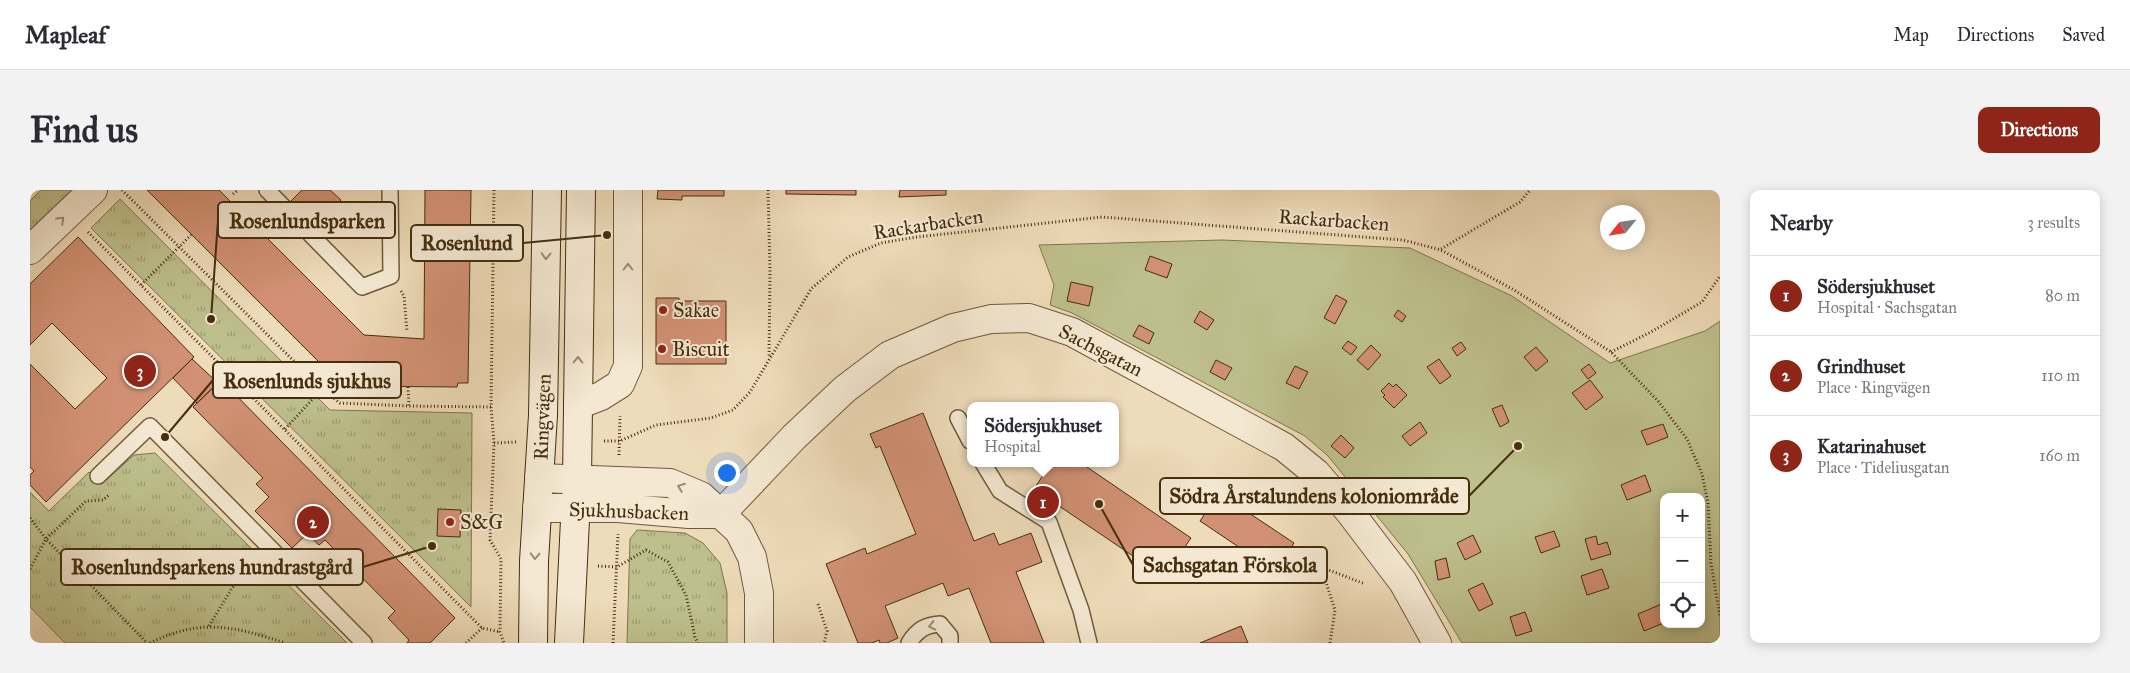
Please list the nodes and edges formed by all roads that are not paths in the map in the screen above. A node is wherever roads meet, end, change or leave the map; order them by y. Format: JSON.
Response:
{"nodes":[{"id":1,"x":266,"y":190,"type":"edge"},
{"id":2,"x":390,"y":190,"type":"edge"},
{"id":3,"x":547,"y":190,"type":"edge"},
{"id":4,"x":581,"y":190,"type":"edge"},
{"id":5,"x":628,"y":190,"type":"edge"},
{"id":6,"x":82,"y":197,"type":"edge"},
{"id":7,"x":30,"y":250,"type":"edge"},
{"id":8,"x":578,"y":405,"type":"junction"},
{"id":9,"x":958,"y":418,"type":"dead end"},
{"id":10,"x":967,"y":435,"type":"edge"},
{"id":11,"x":985,"y":467,"type":"edge"},
{"id":12,"x":98,"y":476,"type":"dead end"},
{"id":13,"x":539,"y":478,"type":"junction"},
{"id":14,"x":577,"y":479,"type":"junction"},
{"id":15,"x":537,"y":508,"type":"junction"},
{"id":16,"x":575,"y":508,"type":"junction"},
{"id":17,"x":720,"y":514,"type":"junction"},
{"id":18,"x":364,"y":643,"type":"edge"},
{"id":19,"x":533,"y":643,"type":"edge"},
{"id":20,"x":569,"y":643,"type":"edge"},
{"id":21,"x":759,"y":643,"type":"edge"},
{"id":22,"x":909,"y":643,"type":"edge"},
{"id":23,"x":950,"y":643,"type":"edge"},
{"id":24,"x":1089,"y":643,"type":"edge"},
{"id":25,"x":1437,"y":643,"type":"edge"}],
"edges":[{"from":1,"to":2,"type":"lane"},
{"from":3,"to":13,"type":"street","name":"Ringvägen","one_way":true},
{"from":8,"to":4,"type":"street","name":"Ringvägen","one_way":true},
{"from":8,"to":5,"type":"street","name":"Ringvägen","one_way":true},
{"from":7,"to":6,"type":"street","one_way":true},
{"from":8,"to":14,"type":"street","name":"Ringvägen"},
{"from":9,"to":10,"type":"lane"},
{"from":11,"to":24,"type":"lane"},
{"from":12,"to":18,"type":"lane"},
{"from":13,"to":14,"type":"street","name":"Sjukhusbacken"},
{"from":13,"to":15,"type":"street","name":"Ringvägen"},
{"from":14,"to":16,"type":"street","name":"Ringvägen"},
{"from":17,"to":14,"type":"street","name":"Sjukhusbacken","one_way":true},
{"from":15,"to":16,"type":"street","name":"Sjukhusbacken"},
{"from":15,"to":19,"type":"street","name":"Ringvägen","one_way":true},
{"from":16,"to":17,"type":"street","name":"Sjukhusbacken"},
{"from":16,"to":20,"type":"street","name":"Ringvägen"},
{"from":17,"to":21,"type":"street","name":"Sjukhusbacken"},
{"from":17,"to":25,"type":"street","name":"Sachsgatan"},
{"from":23,"to":22,"type":"lane","one_way":true}]}
